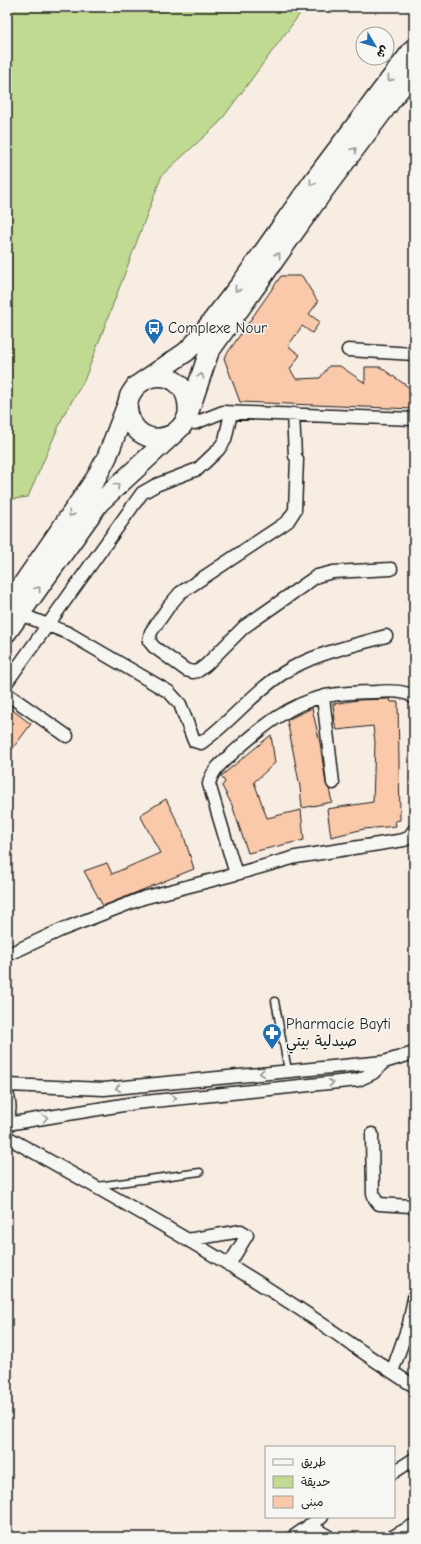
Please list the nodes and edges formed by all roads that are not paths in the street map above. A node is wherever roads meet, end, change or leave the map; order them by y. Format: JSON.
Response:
{"nodes":[{"id":1,"x":414,"y":48,"type":"edge"},
{"id":2,"x":414,"y":70,"type":"edge"},
{"id":3,"x":348,"y":350,"type":"dead end"},
{"id":4,"x":414,"y":354,"type":"edge"},
{"id":5,"x":144,"y":380,"type":"junction"},
{"id":6,"x":127,"y":405,"type":"junction"},
{"id":7,"x":231,"y":412,"type":"junction"},
{"id":8,"x":298,"y":415,"type":"junction"},
{"id":9,"x":414,"y":419,"type":"edge"},
{"id":10,"x":183,"y":422,"type":"junction"},
{"id":11,"x":391,"y":569,"type":"dead end"},
{"id":12,"x":13,"y":610,"type":"edge"},
{"id":13,"x":49,"y":625,"type":"junction"},
{"id":14,"x":7,"y":632,"type":"edge"},
{"id":15,"x":386,"y":636,"type":"dead end"},
{"id":16,"x":7,"y":682,"type":"edge"},
{"id":17,"x":7,"y":694,"type":"edge"},
{"id":18,"x":323,"y":697,"type":"junction"},
{"id":19,"x":414,"y":698,"type":"edge"},
{"id":20,"x":67,"y":736,"type":"dead end"},
{"id":21,"x":333,"y":783,"type":"dead end"},
{"id":22,"x":414,"y":830,"type":"edge"},
{"id":23,"x":236,"y":874,"type":"junction"},
{"id":24,"x":7,"y":955,"type":"edge"},
{"id":25,"x":275,"y":1001,"type":"dead end"},
{"id":26,"x":414,"y":1053,"type":"edge"},
{"id":27,"x":384,"y":1062,"type":"junction"},
{"id":28,"x":303,"y":1069,"type":"junction"},
{"id":29,"x":288,"y":1070,"type":"junction"},
{"id":30,"x":7,"y":1085,"type":"edge"},
{"id":31,"x":303,"y":1085,"type":"junction"},
{"id":32,"x":7,"y":1093,"type":"edge"},
{"id":33,"x":7,"y":1120,"type":"edge"},
{"id":34,"x":7,"y":1124,"type":"edge"},
{"id":35,"x":372,"y":1134,"type":"dead end"},
{"id":36,"x":7,"y":1137,"type":"edge"},
{"id":37,"x":200,"y":1172,"type":"dead end"},
{"id":38,"x":94,"y":1186,"type":"junction"},
{"id":39,"x":414,"y":1209,"type":"edge"},
{"id":40,"x":187,"y":1240,"type":"junction"},
{"id":41,"x":229,"y":1265,"type":"junction"},
{"id":42,"x":414,"y":1298,"type":"edge"},
{"id":43,"x":392,"y":1372,"type":"junction"},
{"id":44,"x":414,"y":1386,"type":"edge"},
{"id":45,"x":414,"y":1459,"type":"edge"},
{"id":46,"x":395,"y":1471,"type":"edge"},
{"id":47,"x":320,"y":1518,"type":"edge"},
{"id":48,"x":309,"y":1525,"type":"junction"},
{"id":49,"x":414,"y":1525,"type":"edge"},
{"id":50,"x":293,"y":1537,"type":"edge"},
{"id":51,"x":329,"y":1537,"type":"edge"},
{"id":52,"x":392,"y":1537,"type":"edge"}],
"edges":[{"from":1,"to":5,"type":"main road","one_way":true},
{"from":10,"to":2,"type":"main road","one_way":true},
{"from":3,"to":4,"type":"street"},
{"from":5,"to":6,"type":"main road"},
{"from":5,"to":10,"type":"main road"},
{"from":6,"to":10,"type":"main road"},
{"from":6,"to":12,"type":"main road","one_way":true},
{"from":7,"to":8,"type":"street"},
{"from":7,"to":10,"type":"street"},
{"from":7,"to":13,"type":"street"},
{"from":8,"to":9,"type":"street"},
{"from":8,"to":11,"type":"street"},
{"from":12,"to":10,"type":"main road","one_way":true},
{"from":12,"to":13,"type":"street"},
{"from":12,"to":14,"type":"main road"},
{"from":13,"to":15,"type":"street"},
{"from":13,"to":16,"type":"street"},
{"from":17,"to":20,"type":"street"},
{"from":18,"to":19,"type":"street"},
{"from":18,"to":21,"type":"street"},
{"from":18,"to":23,"type":"street"},
{"from":22,"to":23,"type":"street"},
{"from":23,"to":24,"type":"street"},
{"from":25,"to":29,"type":"lane"},
{"from":26,"to":27,"type":"street"},
{"from":27,"to":28,"type":"street"},
{"from":31,"to":27,"type":"street","one_way":true},
{"from":28,"to":29,"type":"street"},
{"from":28,"to":31,"type":"street"},
{"from":29,"to":30,"type":"street","one_way":true},
{"from":34,"to":31,"type":"street","one_way":true},
{"from":32,"to":33,"type":"street"},
{"from":35,"to":39,"type":"street"},
{"from":36,"to":38,"type":"street"},
{"from":37,"to":38,"type":"lane"},
{"from":38,"to":40,"type":"street"},
{"from":40,"to":41,"type":"street"},
{"from":40,"to":41,"type":"street"},
{"from":41,"to":43,"type":"street"},
{"from":42,"to":43,"type":"street"},
{"from":43,"to":44,"type":"street"},
{"from":45,"to":46,"type":"street"},
{"from":47,"to":48,"type":"street"},
{"from":48,"to":50,"type":"street"},
{"from":48,"to":51,"type":"street"},
{"from":49,"to":52,"type":"street"}]}
